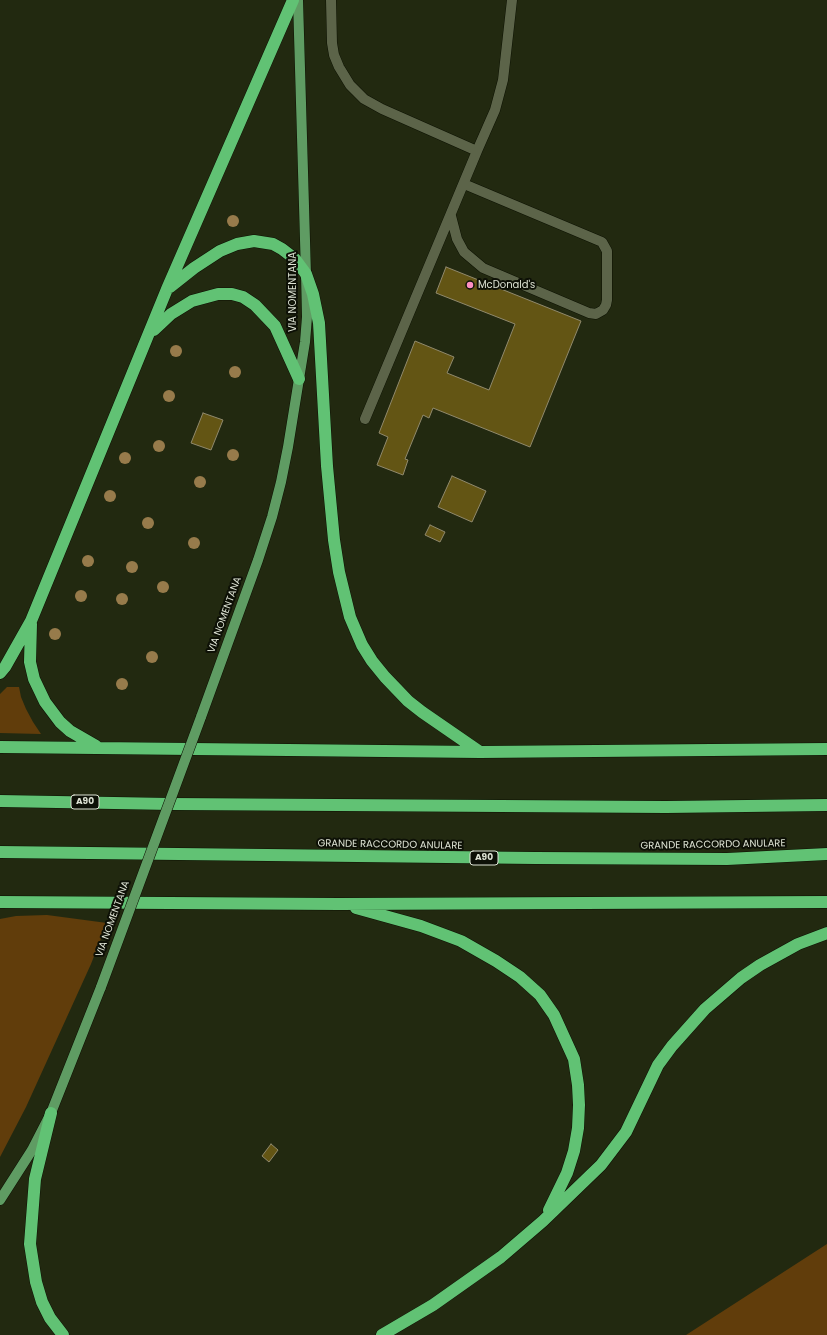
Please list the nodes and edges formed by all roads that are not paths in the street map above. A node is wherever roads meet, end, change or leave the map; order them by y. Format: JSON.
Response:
{"nodes":[{"id":1,"x":293,"y":0,"type":"edge"},
{"id":2,"x":298,"y":0,"type":"edge"},
{"id":3,"x":331,"y":0,"type":"edge"},
{"id":4,"x":512,"y":0,"type":"edge"},
{"id":5,"x":477,"y":151,"type":"junction"},
{"id":6,"x":464,"y":184,"type":"junction"},
{"id":7,"x":451,"y":216,"type":"junction"},
{"id":8,"x":306,"y":274,"type":"junction"},
{"id":9,"x":167,"y":289,"type":"junction"},
{"id":10,"x":148,"y":337,"type":"junction"},
{"id":11,"x":299,"y":379,"type":"junction"},
{"id":12,"x":365,"y":419,"type":"dead end"},
{"id":13,"x":31,"y":621,"type":"junction"},
{"id":14,"x":0,"y":673,"type":"edge"},
{"id":15,"x":0,"y":747,"type":"edge"},
{"id":16,"x":99,"y":748,"type":"junction"},
{"id":17,"x":827,"y":749,"type":"edge"},
{"id":18,"x":480,"y":752,"type":"junction"},
{"id":19,"x":0,"y":800,"type":"edge"},
{"id":20,"x":827,"y":805,"type":"edge"},
{"id":21,"x":0,"y":852,"type":"edge"},
{"id":22,"x":827,"y":854,"type":"edge"},
{"id":23,"x":0,"y":902,"type":"edge"},
{"id":24,"x":827,"y":902,"type":"edge"},
{"id":25,"x":339,"y":904,"type":"junction"},
{"id":26,"x":827,"y":933,"type":"edge"},
{"id":27,"x":51,"y":1113,"type":"junction"},
{"id":28,"x":0,"y":1200,"type":"edge"},
{"id":29,"x":543,"y":1221,"type":"junction"},
{"id":30,"x":63,"y":1335,"type":"edge"},
{"id":31,"x":382,"y":1335,"type":"edge"}],
"edges":[{"from":1,"to":9,"type":"highway"},
{"from":2,"to":8,"type":"main road","name":"VIA NOMENTANA"},
{"from":3,"to":5,"type":"lane"},
{"from":4,"to":5,"type":"lane"},
{"from":5,"to":6,"type":"lane"},
{"from":6,"to":7,"type":"lane"},
{"from":6,"to":7,"type":"lane"},
{"from":7,"to":12,"type":"lane"},
{"from":8,"to":9,"type":"highway"},
{"from":8,"to":11,"type":"main road","name":"VIA NOMENTANA"},
{"from":8,"to":18,"type":"highway"},
{"from":9,"to":10,"type":"highway"},
{"from":10,"to":11,"type":"highway"},
{"from":10,"to":13,"type":"highway"},
{"from":11,"to":27,"type":"main road","name":"VIA NOMENTANA","bridge":true},
{"from":13,"to":14,"type":"highway"},
{"from":13,"to":16,"type":"highway"},
{"from":15,"to":16,"type":"highway"},
{"from":16,"to":18,"type":"highway"},
{"from":17,"to":18,"type":"highway"},
{"from":19,"to":20,"type":"highway","number":"A90"},
{"from":21,"to":22,"type":"highway","name":"GRANDE RACCORDO ANULARE","number":"A90"},
{"from":23,"to":25,"type":"highway"},
{"from":24,"to":25,"type":"highway"},
{"from":25,"to":29,"type":"highway"},
{"from":26,"to":29,"type":"highway"},
{"from":27,"to":28,"type":"main road","name":"VIA NOMENTANA"},
{"from":27,"to":30,"type":"highway"},
{"from":29,"to":31,"type":"highway"}]}
